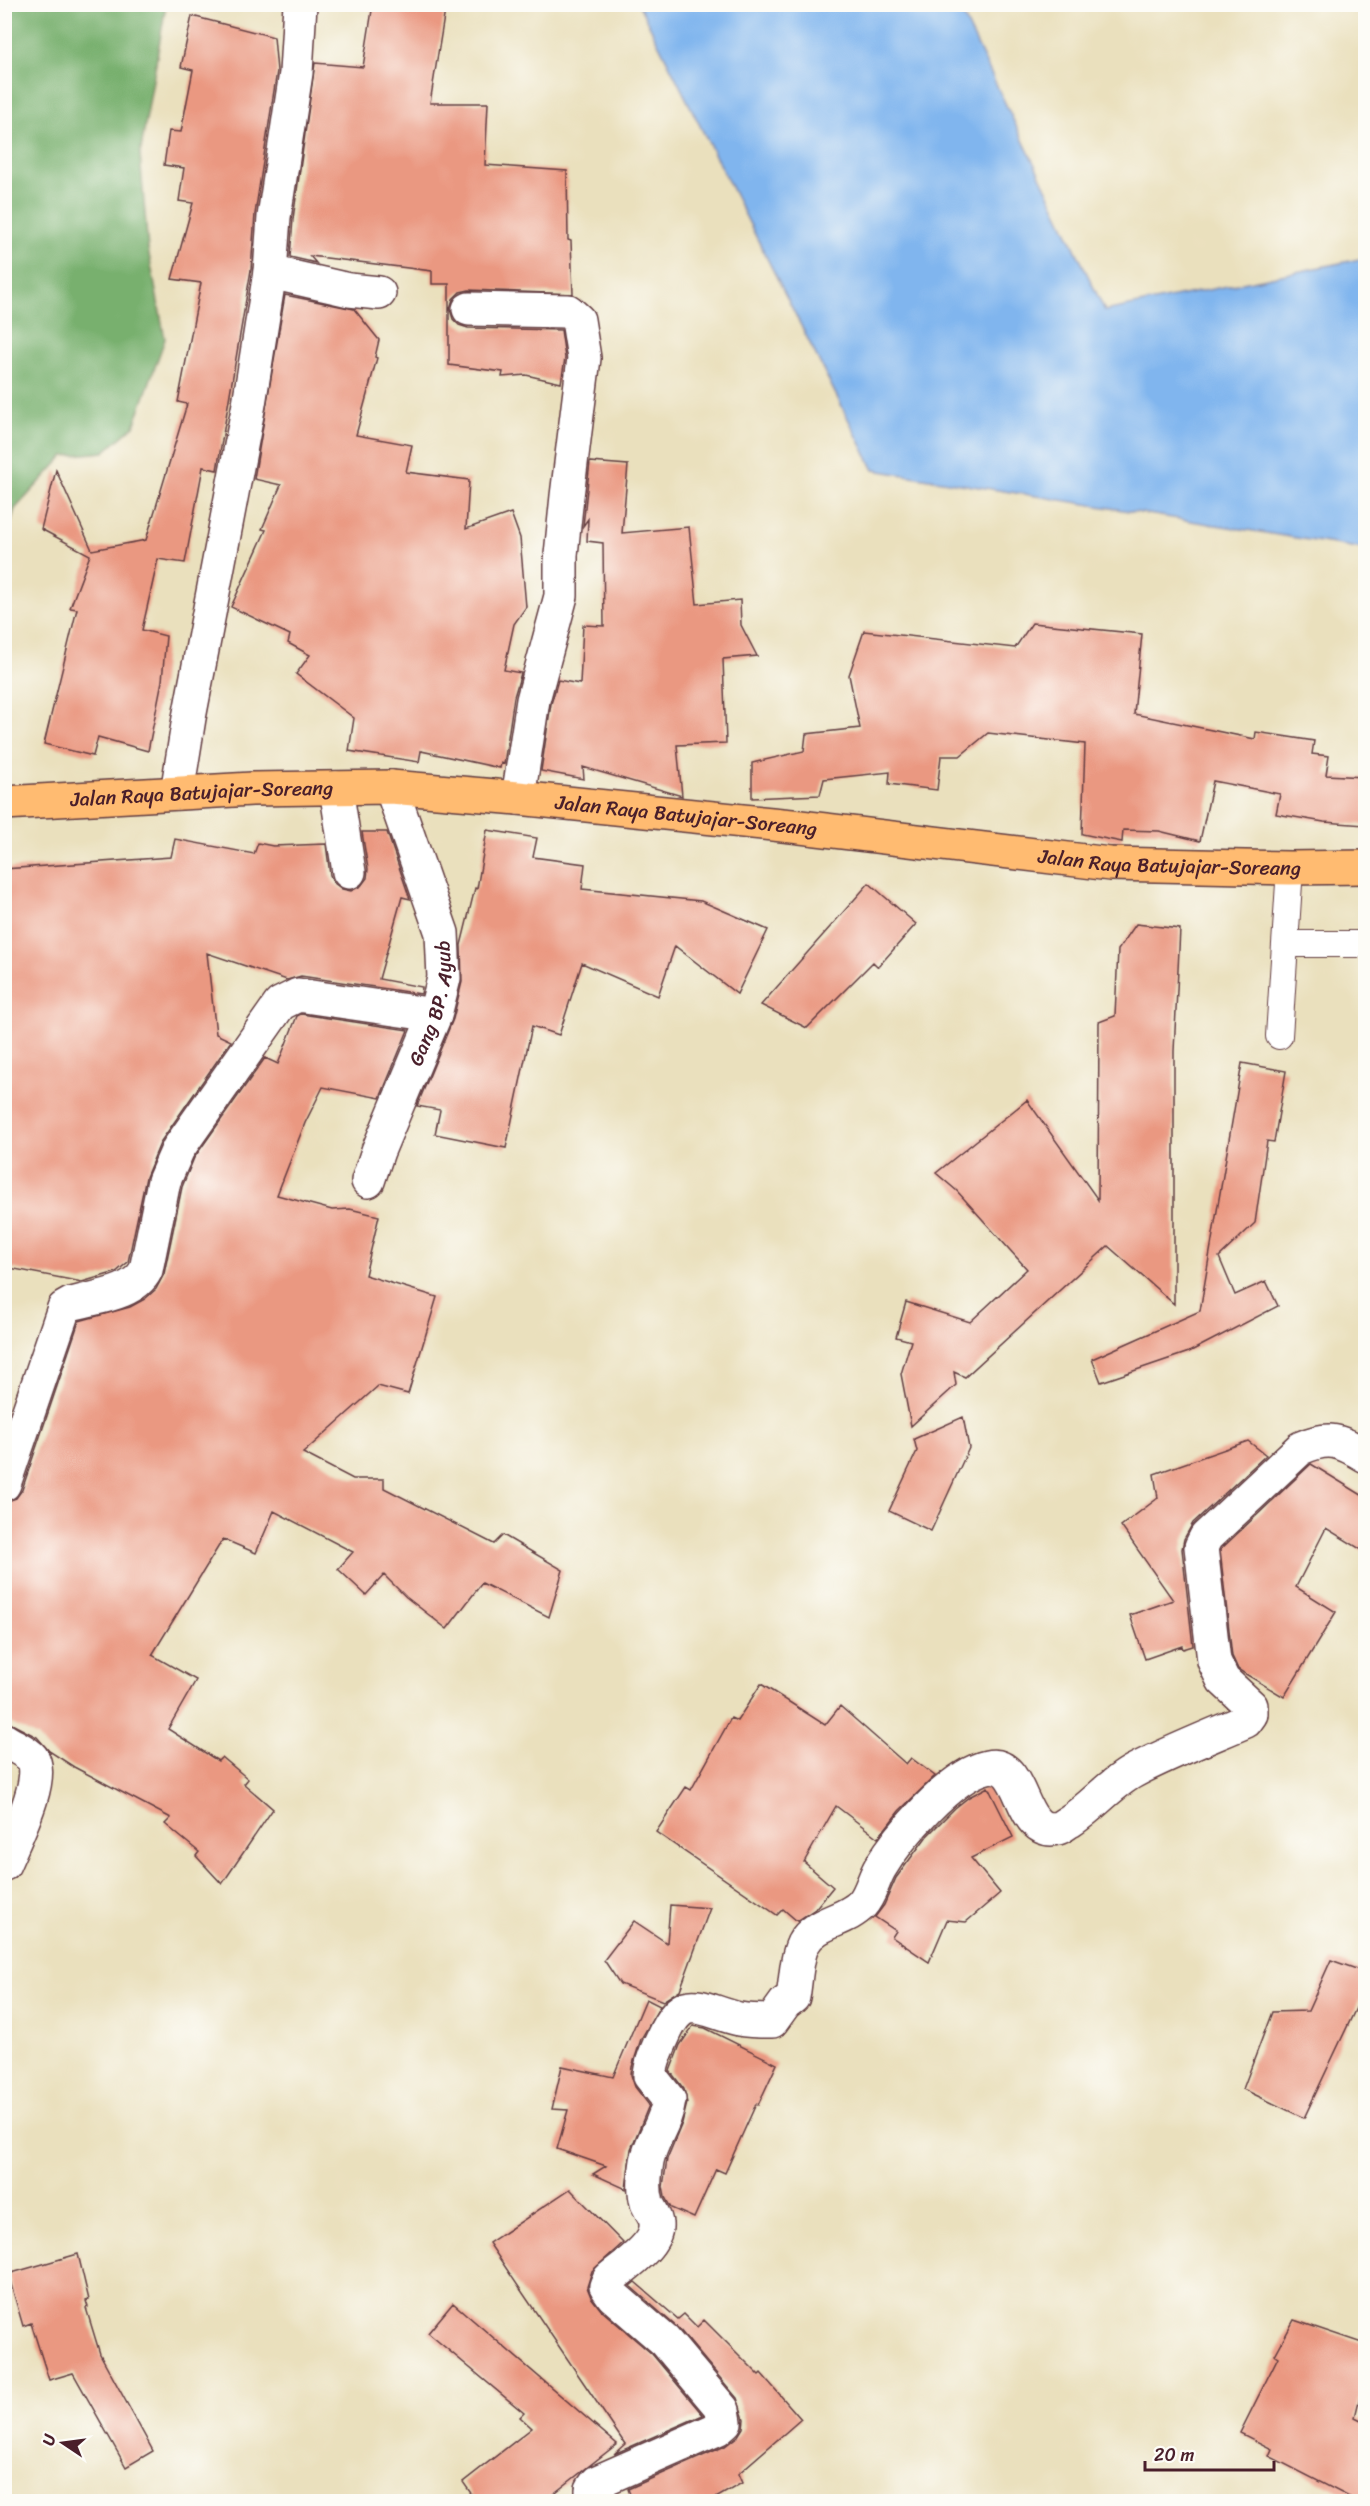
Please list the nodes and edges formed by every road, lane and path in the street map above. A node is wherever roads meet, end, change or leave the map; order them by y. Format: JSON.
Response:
{"nodes":[{"id":1,"x":300,"y":4,"type":"edge"},
{"id":2,"x":270,"y":272,"type":"junction"},
{"id":3,"x":379,"y":293,"type":"dead end"},
{"id":4,"x":469,"y":309,"type":"dead end"},
{"id":5,"x":392,"y":787,"type":"junction"},
{"id":6,"x":336,"y":788,"type":"junction"},
{"id":7,"x":177,"y":793,"type":"junction"},
{"id":8,"x":518,"y":798,"type":"junction"},
{"id":9,"x":4,"y":803,"type":"edge"},
{"id":10,"x":1365,"y":867,"type":"edge"},
{"id":11,"x":1290,"y":868,"type":"junction"},
{"id":12,"x":349,"y":872,"type":"dead end"},
{"id":13,"x":1285,"y":944,"type":"junction"},
{"id":14,"x":1365,"y":944,"type":"edge"},
{"id":15,"x":435,"y":1015,"type":"junction"},
{"id":16,"x":1279,"y":1036,"type":"dead end"},
{"id":17,"x":368,"y":1181,"type":"dead end"},
{"id":18,"x":1365,"y":1456,"type":"edge"},
{"id":19,"x":4,"y":1484,"type":"edge"},
{"id":20,"x":4,"y":1740,"type":"edge"},
{"id":21,"x":4,"y":1864,"type":"edge"},
{"id":22,"x":592,"y":2502,"type":"edge"}],
"edges":[{"from":1,"to":2,"type":"street"},
{"from":2,"to":3,"type":"street"},
{"from":2,"to":7,"type":"street"},
{"from":4,"to":8,"type":"street"},
{"from":5,"to":6,"type":"highway","name":"Jalan Raya Batujajar-Soreang"},
{"from":5,"to":8,"type":"highway","name":"Jalan Raya Batujajar-Soreang"},
{"from":5,"to":15,"type":"street","name":"Gang BP. Ayub"},
{"from":6,"to":7,"type":"highway","name":"Jalan Raya Batujajar-Soreang"},
{"from":6,"to":12,"type":"street"},
{"from":7,"to":9,"type":"highway","name":"Jalan Raya Batujajar-Soreang"},
{"from":8,"to":11,"type":"highway","name":"Jalan Raya Batujajar-Soreang"},
{"from":10,"to":11,"type":"highway","name":"Jalan Raya Batujajar-Soreang"},
{"from":11,"to":13,"type":"lane"},
{"from":13,"to":14,"type":"lane"},
{"from":13,"to":16,"type":"lane"},
{"from":15,"to":17,"type":"street","name":"Gang BP. Ayub"},
{"from":15,"to":19,"type":"street"},
{"from":18,"to":22,"type":"street"},
{"from":20,"to":21,"type":"street"}]}
